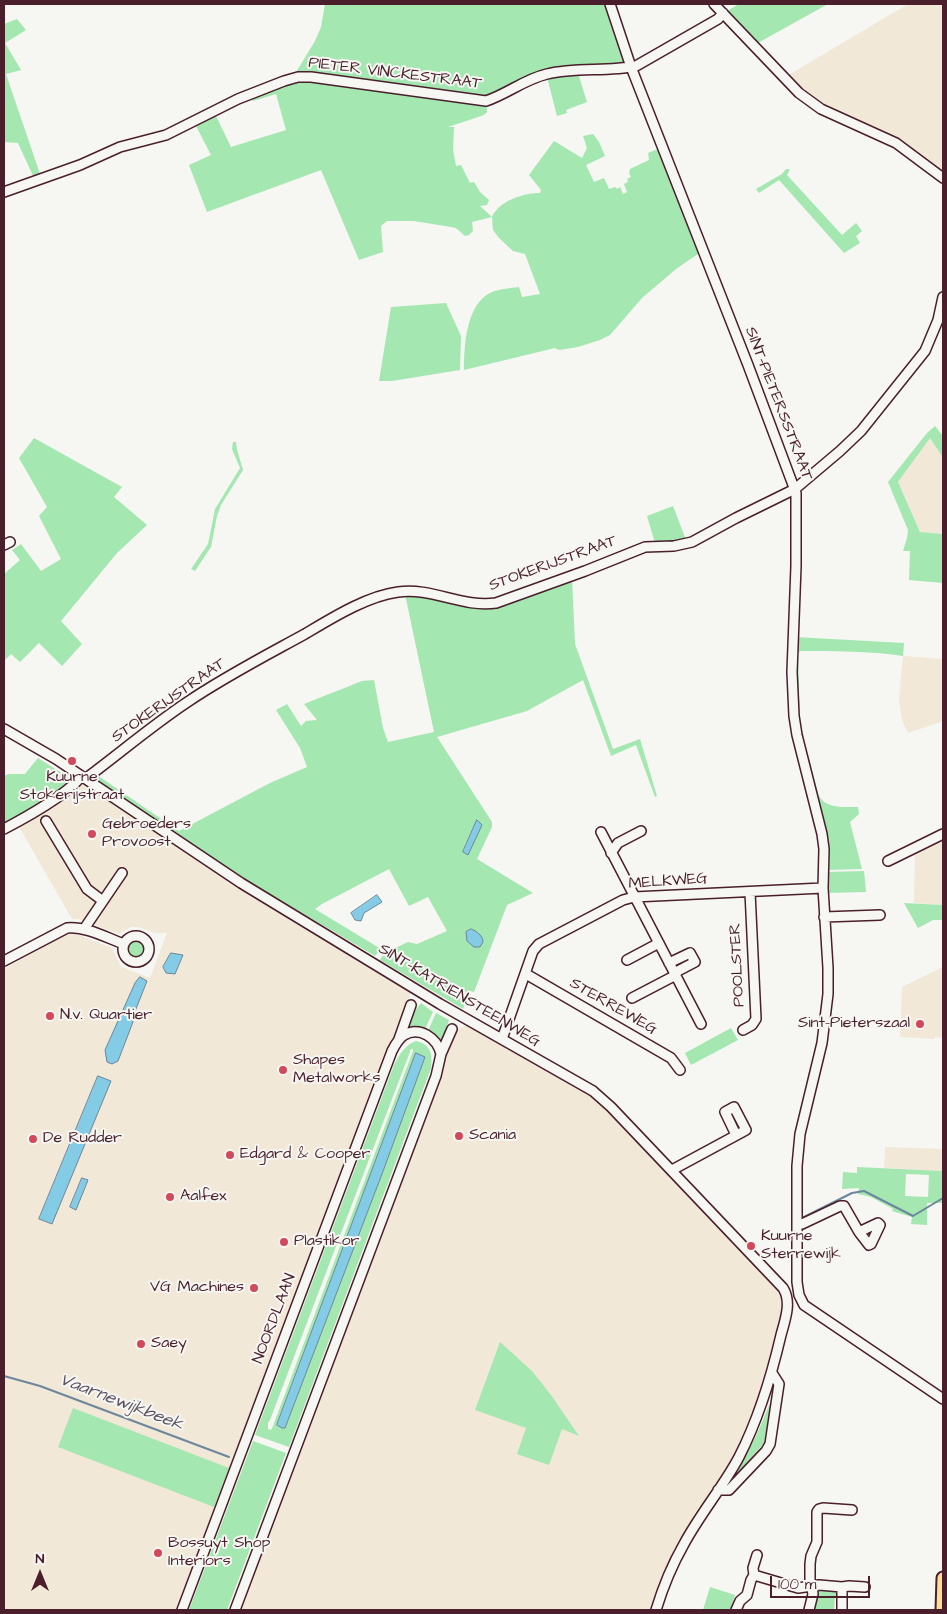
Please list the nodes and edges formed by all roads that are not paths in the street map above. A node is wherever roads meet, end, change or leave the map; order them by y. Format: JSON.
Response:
{"nodes":[{"id":1,"x":610,"y":4,"type":"edge"},
{"id":2,"x":714,"y":4,"type":"edge"},
{"id":3,"x":723,"y":14,"type":"junction"},
{"id":4,"x":631,"y":67,"type":"junction"},
{"id":5,"x":943,"y":178,"type":"edge"},
{"id":6,"x":4,"y":192,"type":"edge"},
{"id":7,"x":943,"y":297,"type":"edge"},
{"id":8,"x":795,"y":489,"type":"junction"},
{"id":9,"x":4,"y":729,"type":"edge"},
{"id":10,"x":83,"y":778,"type":"junction"},
{"id":11,"x":46,"y":821,"type":"dead end"},
{"id":12,"x":4,"y":829,"type":"edge"},
{"id":13,"x":641,"y":831,"type":"dead end"},
{"id":14,"x":601,"y":832,"type":"dead end"},
{"id":15,"x":943,"y":834,"type":"edge"},
{"id":16,"x":612,"y":853,"type":"junction"},
{"id":17,"x":888,"y":861,"type":"dead end"},
{"id":18,"x":122,"y":873,"type":"dead end"},
{"id":19,"x":823,"y":888,"type":"junction"},
{"id":20,"x":750,"y":892,"type":"junction"},
{"id":21,"x":634,"y":897,"type":"junction"},
{"id":22,"x":103,"y":901,"type":"junction"},
{"id":23,"x":880,"y":915,"type":"dead end"},
{"id":24,"x":824,"y":917,"type":"junction"},
{"id":25,"x":84,"y":929,"type":"junction"},
{"id":26,"x":659,"y":943,"type":"junction"},
{"id":27,"x":124,"y":944,"type":"dead end"},
{"id":28,"x":627,"y":960,"type":"dead end"},
{"id":29,"x":4,"y":961,"type":"edge"},
{"id":30,"x":669,"y":963,"type":"junction"},
{"id":31,"x":526,"y":974,"type":"junction"},
{"id":32,"x":675,"y":974,"type":"junction"},
{"id":33,"x":632,"y":998,"type":"dead end"},
{"id":34,"x":411,"y":1005,"type":"dead end"},
{"id":35,"x":702,"y":1024,"type":"dead end"},
{"id":36,"x":452,"y":1029,"type":"dead end"},
{"id":37,"x":743,"y":1030,"type":"dead end"},
{"id":38,"x":502,"y":1039,"type":"junction"},
{"id":39,"x":399,"y":1040,"type":"junction"},
{"id":40,"x":441,"y":1054,"type":"junction"},
{"id":41,"x":680,"y":1070,"type":"dead end"},
{"id":42,"x":736,"y":1136,"type":"dead end"},
{"id":43,"x":672,"y":1170,"type":"junction"},
{"id":44,"x":797,"y":1224,"type":"junction"},
{"id":45,"x":859,"y":1232,"type":"dead end"},
{"id":46,"x":797,"y":1282,"type":"junction"},
{"id":47,"x":783,"y":1288,"type":"junction"},
{"id":48,"x":804,"y":1305,"type":"junction"},
{"id":49,"x":788,"y":1307,"type":"junction"},
{"id":50,"x":772,"y":1373,"type":"junction"},
{"id":51,"x":943,"y":1399,"type":"edge"},
{"id":52,"x":718,"y":1490,"type":"junction"},
{"id":53,"x":852,"y":1510,"type":"dead end"},
{"id":54,"x":757,"y":1555,"type":"dead end"},
{"id":55,"x":754,"y":1575,"type":"junction"},
{"id":56,"x":943,"y":1578,"type":"edge"},
{"id":57,"x":812,"y":1586,"type":"junction"},
{"id":58,"x":865,"y":1587,"type":"dead end"},
{"id":59,"x":842,"y":1588,"type":"junction"},
{"id":60,"x":182,"y":1610,"type":"edge"},
{"id":61,"x":235,"y":1610,"type":"edge"},
{"id":62,"x":656,"y":1610,"type":"edge"},
{"id":63,"x":736,"y":1610,"type":"edge"},
{"id":64,"x":809,"y":1610,"type":"edge"},
{"id":65,"x":842,"y":1610,"type":"edge"},
{"id":66,"x":942,"y":1610,"type":"edge"}],
"edges":[{"from":1,"to":4,"type":"street","name":"SINT-PIETERSSTRAAT"},
{"from":2,"to":3,"type":"street"},
{"from":3,"to":4,"type":"street","name":"PIETER VINCKESTRAAT"},
{"from":3,"to":5,"type":"street"},
{"from":4,"to":6,"type":"street","name":"PIETER VINCKESTRAAT"},
{"from":4,"to":8,"type":"street","name":"SINT-PIETERSSTRAAT"},
{"from":7,"to":8,"type":"street","name":"STOKERIJSTRAAT"},
{"from":8,"to":10,"type":"street","name":"STOKERIJSTRAAT"},
{"from":8,"to":19,"type":"street","name":"SINT-PIETERSSTRAAT"},
{"from":9,"to":10,"type":"street","name":"SINT-KATRIENSTEENWEG"},
{"from":10,"to":12,"type":"street"},
{"from":10,"to":38,"type":"street","name":"SINT-KATRIENSTEENWEG"},
{"from":11,"to":22,"type":"street"},
{"from":13,"to":16,"type":"street"},
{"from":14,"to":16,"type":"street"},
{"from":15,"to":17,"type":"street"},
{"from":16,"to":21,"type":"street"},
{"from":18,"to":22,"type":"street"},
{"from":19,"to":20,"type":"street","name":"MELKWEG"},
{"from":19,"to":24,"type":"street","name":"SINT-PIETERSSTRAAT"},
{"from":20,"to":21,"type":"street","name":"MELKWEG"},
{"from":20,"to":37,"type":"street","name":"POOLSTER"},
{"from":21,"to":26,"type":"street"},
{"from":21,"to":31,"type":"street","name":"MELKWEG"},
{"from":22,"to":25,"type":"street"},
{"from":23,"to":24,"type":"street"},
{"from":24,"to":44,"type":"street","name":"SINT-PIETERSSTRAAT"},
{"from":25,"to":27,"type":"street"},
{"from":25,"to":29,"type":"street"},
{"from":26,"to":28,"type":"street"},
{"from":26,"to":30,"type":"street"},
{"from":30,"to":32,"type":"street"},
{"from":30,"to":32,"type":"street"},
{"from":31,"to":38,"type":"street","name":"MELKWEG"},
{"from":31,"to":41,"type":"street","name":"STERREWEG"},
{"from":32,"to":33,"type":"street"},
{"from":32,"to":35,"type":"street"},
{"from":34,"to":39,"type":"street","name":"NOORDLAAN"},
{"from":36,"to":40,"type":"street"},
{"from":38,"to":43,"type":"street","name":"SINT-KATRIENSTEENWEG"},
{"from":39,"to":40,"type":"street"},
{"from":39,"to":60,"type":"street","name":"NOORDLAAN"},
{"from":40,"to":61,"type":"street"},
{"from":42,"to":43,"type":"street"},
{"from":43,"to":47,"type":"street","name":"SINT-KATRIENSTEENWEG"},
{"from":44,"to":45,"type":"street"},
{"from":44,"to":46,"type":"street","name":"SINT-PIETERSSTRAAT"},
{"from":46,"to":47,"type":"street"},
{"from":46,"to":48,"type":"street"},
{"from":47,"to":49,"type":"street","name":"SINT-KATRIENSTEENWEG"},
{"from":48,"to":49,"type":"street"},
{"from":48,"to":51,"type":"street"},
{"from":49,"to":50,"type":"street"},
{"from":50,"to":52,"type":"street"},
{"from":50,"to":52,"type":"street"},
{"from":52,"to":62,"type":"street"},
{"from":53,"to":57,"type":"street"},
{"from":54,"to":55,"type":"street"},
{"from":55,"to":57,"type":"street"},
{"from":55,"to":63,"type":"street"},
{"from":56,"to":66,"type":"main road"},
{"from":57,"to":59,"type":"street"},
{"from":57,"to":64,"type":"street"},
{"from":58,"to":59,"type":"street"},
{"from":59,"to":65,"type":"street"}]}
